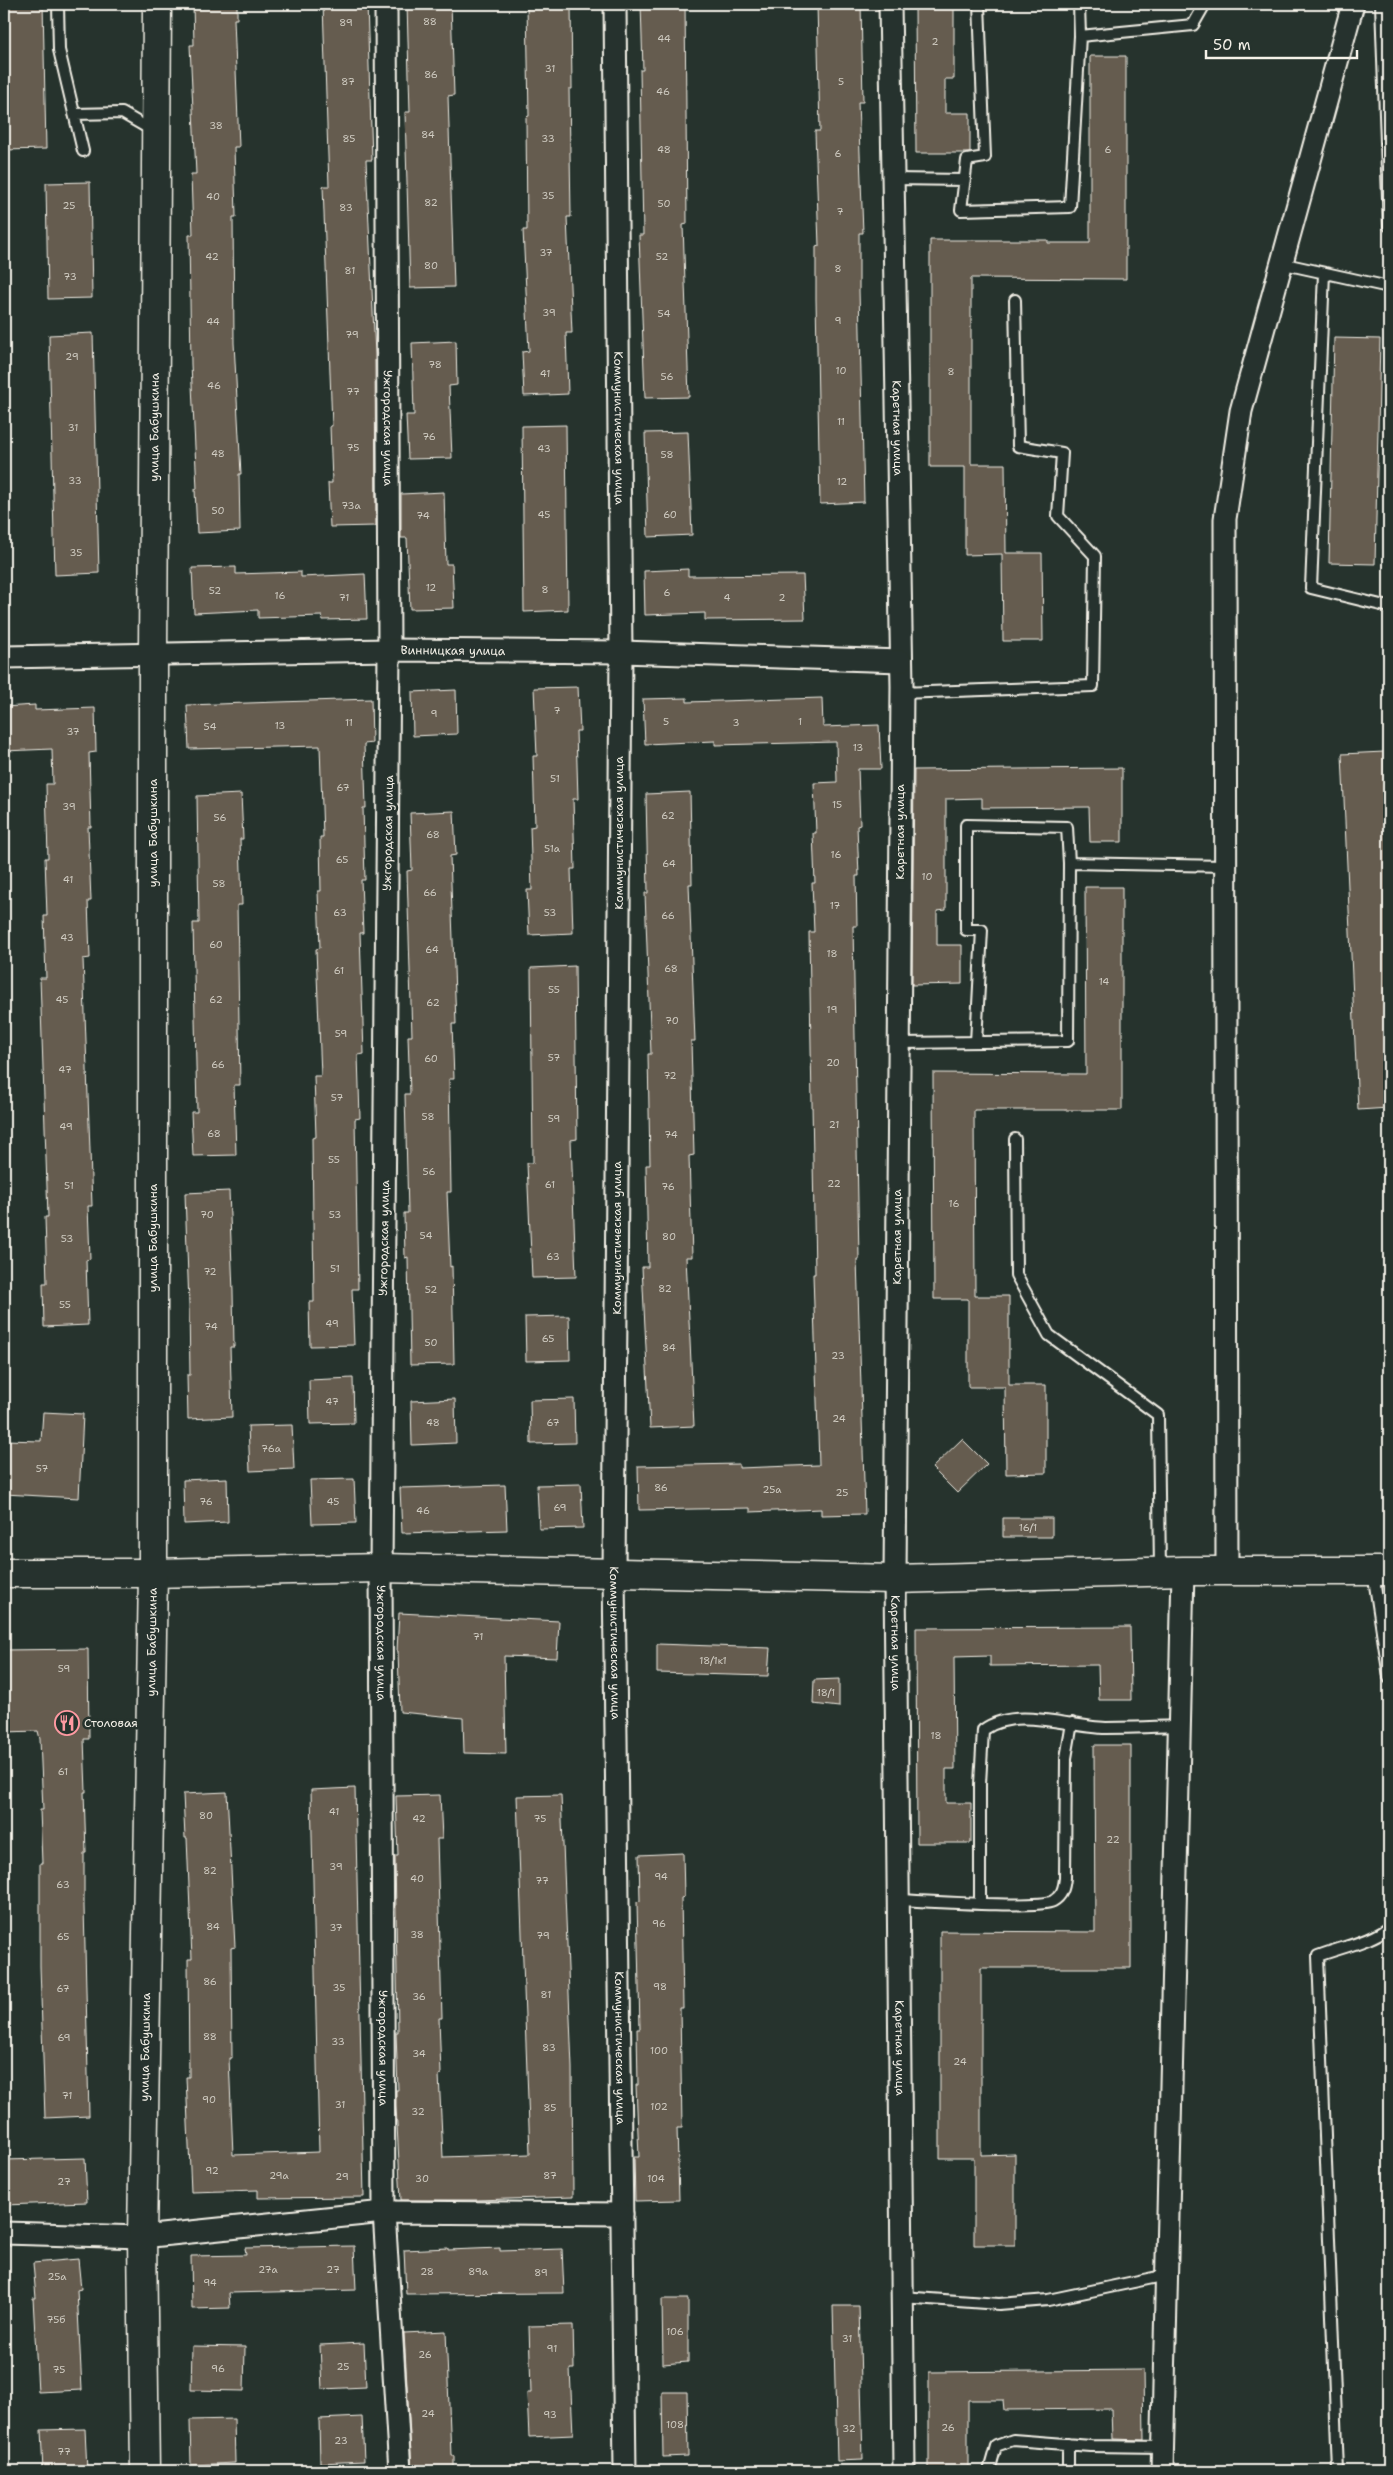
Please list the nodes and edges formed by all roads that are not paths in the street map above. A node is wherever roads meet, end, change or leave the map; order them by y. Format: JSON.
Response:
{"nodes":[{"id":1,"x":58,"y":4,"type":"edge"},
{"id":2,"x":157,"y":4,"type":"edge"},
{"id":3,"x":386,"y":4,"type":"edge"},
{"id":4,"x":615,"y":4,"type":"edge"},
{"id":5,"x":890,"y":4,"type":"edge"},
{"id":6,"x":979,"y":4,"type":"edge"},
{"id":7,"x":1079,"y":4,"type":"edge"},
{"id":8,"x":1205,"y":4,"type":"edge"},
{"id":9,"x":1353,"y":4,"type":"edge"},
{"id":10,"x":1381,"y":4,"type":"edge"},
{"id":11,"x":1080,"y":36,"type":"junction"},
{"id":12,"x":74,"y":114,"type":"junction"},
{"id":13,"x":156,"y":133,"type":"junction"},
{"id":14,"x":83,"y":151,"type":"dead end"},
{"id":15,"x":893,"y":179,"type":"junction"},
{"id":16,"x":965,"y":180,"type":"junction"},
{"id":17,"x":1389,"y":226,"type":"edge"},
{"id":18,"x":1280,"y":263,"type":"junction"},
{"id":19,"x":1324,"y":273,"type":"junction"},
{"id":20,"x":1389,"y":287,"type":"edge"},
{"id":21,"x":1015,"y":300,"type":"dead end"},
{"id":22,"x":1389,"y":607,"type":"edge"},
{"id":23,"x":390,"y":650,"type":"junction"},
{"id":24,"x":152,"y":652,"type":"junction"},
{"id":25,"x":621,"y":652,"type":"junction"},
{"id":26,"x":4,"y":657,"type":"edge"},
{"id":27,"x":901,"y":661,"type":"junction"},
{"id":28,"x":902,"y":692,"type":"junction"},
{"id":29,"x":1069,"y":863,"type":"junction"},
{"id":30,"x":1226,"y":866,"type":"junction"},
{"id":31,"x":976,"y":1042,"type":"junction"},
{"id":32,"x":899,"y":1043,"type":"junction"},
{"id":33,"x":1015,"y":1139,"type":"dead end"},
{"id":34,"x":381,"y":1568,"type":"junction"},
{"id":35,"x":1171,"y":1571,"type":"junction"},
{"id":36,"x":1381,"y":1571,"type":"edge"},
{"id":37,"x":1227,"y":1572,"type":"junction"},
{"id":38,"x":4,"y":1573,"type":"edge"},
{"id":39,"x":153,"y":1573,"type":"junction"},
{"id":40,"x":614,"y":1574,"type":"junction"},
{"id":41,"x":895,"y":1579,"type":"junction"},
{"id":42,"x":1389,"y":1677,"type":"edge"},
{"id":43,"x":1072,"y":1723,"type":"junction"},
{"id":44,"x":1180,"y":1726,"type":"junction"},
{"id":45,"x":898,"y":1900,"type":"junction"},
{"id":46,"x":980,"y":1902,"type":"junction"},
{"id":47,"x":1389,"y":1927,"type":"edge"},
{"id":48,"x":384,"y":2212,"type":"junction"},
{"id":49,"x":622,"y":2214,"type":"junction"},
{"id":50,"x":4,"y":2233,"type":"edge"},
{"id":51,"x":142,"y":2237,"type":"junction"},
{"id":52,"x":1168,"y":2275,"type":"junction"},
{"id":53,"x":902,"y":2297,"type":"junction"},
{"id":54,"x":1068,"y":2444,"type":"junction"},
{"id":55,"x":1163,"y":2447,"type":"junction"},
{"id":56,"x":145,"y":2471,"type":"edge"},
{"id":57,"x":400,"y":2471,"type":"edge"},
{"id":58,"x":624,"y":2471,"type":"edge"},
{"id":59,"x":904,"y":2471,"type":"edge"},
{"id":60,"x":989,"y":2471,"type":"edge"},
{"id":61,"x":1068,"y":2471,"type":"edge"},
{"id":62,"x":1162,"y":2471,"type":"edge"},
{"id":63,"x":1338,"y":2471,"type":"edge"}],
"edges":[{"from":1,"to":12,"type":"lane"},
{"from":2,"to":13,"type":"street","name":"улица Бабушкина"},
{"from":3,"to":23,"type":"street","name":"Ужгородская улица"},
{"from":4,"to":25,"type":"street","name":"Коммунистическая улица"},
{"from":5,"to":15,"type":"street","name":"Каретная улица"},
{"from":6,"to":16,"type":"lane"},
{"from":7,"to":11,"type":"lane"},
{"from":8,"to":11,"type":"lane"},
{"from":9,"to":18,"type":"street"},
{"from":10,"to":17,"type":"lane"},
{"from":11,"to":16,"type":"lane"},
{"from":12,"to":13,"type":"lane"},
{"from":12,"to":14,"type":"lane"},
{"from":13,"to":24,"type":"street","name":"улица Бабушкина"},
{"from":15,"to":16,"type":"lane"},
{"from":15,"to":27,"type":"street","name":"Каретная улица"},
{"from":18,"to":19,"type":"lane"},
{"from":18,"to":30,"type":"street"},
{"from":19,"to":20,"type":"lane"},
{"from":19,"to":22,"type":"lane"},
{"from":21,"to":28,"type":"lane"},
{"from":23,"to":24,"type":"street","name":"Винницкая улица"},
{"from":23,"to":25,"type":"street","name":"Винницкая улица"},
{"from":23,"to":34,"type":"street","name":"Ужгородская улица"},
{"from":24,"to":26,"type":"street","name":"Винницкая улица"},
{"from":24,"to":39,"type":"street","name":"улица Бабушкина"},
{"from":25,"to":27,"type":"street","name":"Винницкая улица"},
{"from":25,"to":40,"type":"street","name":"Коммунистическая улица"},
{"from":27,"to":28,"type":"street","name":"Каретная улица"},
{"from":28,"to":32,"type":"street","name":"Каретная улица"},
{"from":29,"to":30,"type":"lane"},
{"from":29,"to":31,"type":"lane"},
{"from":29,"to":31,"type":"lane"},
{"from":30,"to":37,"type":"street"},
{"from":31,"to":32,"type":"lane"},
{"from":32,"to":41,"type":"street","name":"Каретная улица"},
{"from":33,"to":35,"type":"lane"},
{"from":34,"to":39,"type":"street"},
{"from":34,"to":40,"type":"street"},
{"from":34,"to":48,"type":"street","name":"Ужгородская улица"},
{"from":35,"to":37,"type":"street"},
{"from":35,"to":41,"type":"street"},
{"from":35,"to":44,"type":"street"},
{"from":36,"to":37,"type":"street"},
{"from":36,"to":42,"type":"lane"},
{"from":38,"to":39,"type":"street"},
{"from":39,"to":51,"type":"street","name":"улица Бабушкина"},
{"from":40,"to":41,"type":"street"},
{"from":40,"to":49,"type":"street","name":"Коммунистическая улица"},
{"from":41,"to":45,"type":"street","name":"Каретная улица"},
{"from":43,"to":44,"type":"lane"},
{"from":43,"to":46,"type":"lane"},
{"from":43,"to":46,"type":"lane"},
{"from":44,"to":52,"type":"street"},
{"from":45,"to":46,"type":"lane"},
{"from":45,"to":53,"type":"street","name":"Каретная улица"},
{"from":47,"to":63,"type":"lane"},
{"from":48,"to":49,"type":"street"},
{"from":48,"to":51,"type":"street"},
{"from":48,"to":57,"type":"street","name":"Ужгородская улица"},
{"from":49,"to":58,"type":"street","name":"Коммунистическая улица"},
{"from":50,"to":51,"type":"street"},
{"from":51,"to":56,"type":"street","name":"улица Бабушкина"},
{"from":52,"to":53,"type":"lane"},
{"from":52,"to":55,"type":"street"},
{"from":53,"to":59,"type":"street","name":"Каретная улица"},
{"from":54,"to":55,"type":"lane"},
{"from":54,"to":60,"type":"lane"},
{"from":54,"to":61,"type":"lane"},
{"from":55,"to":62,"type":"street"}]}
